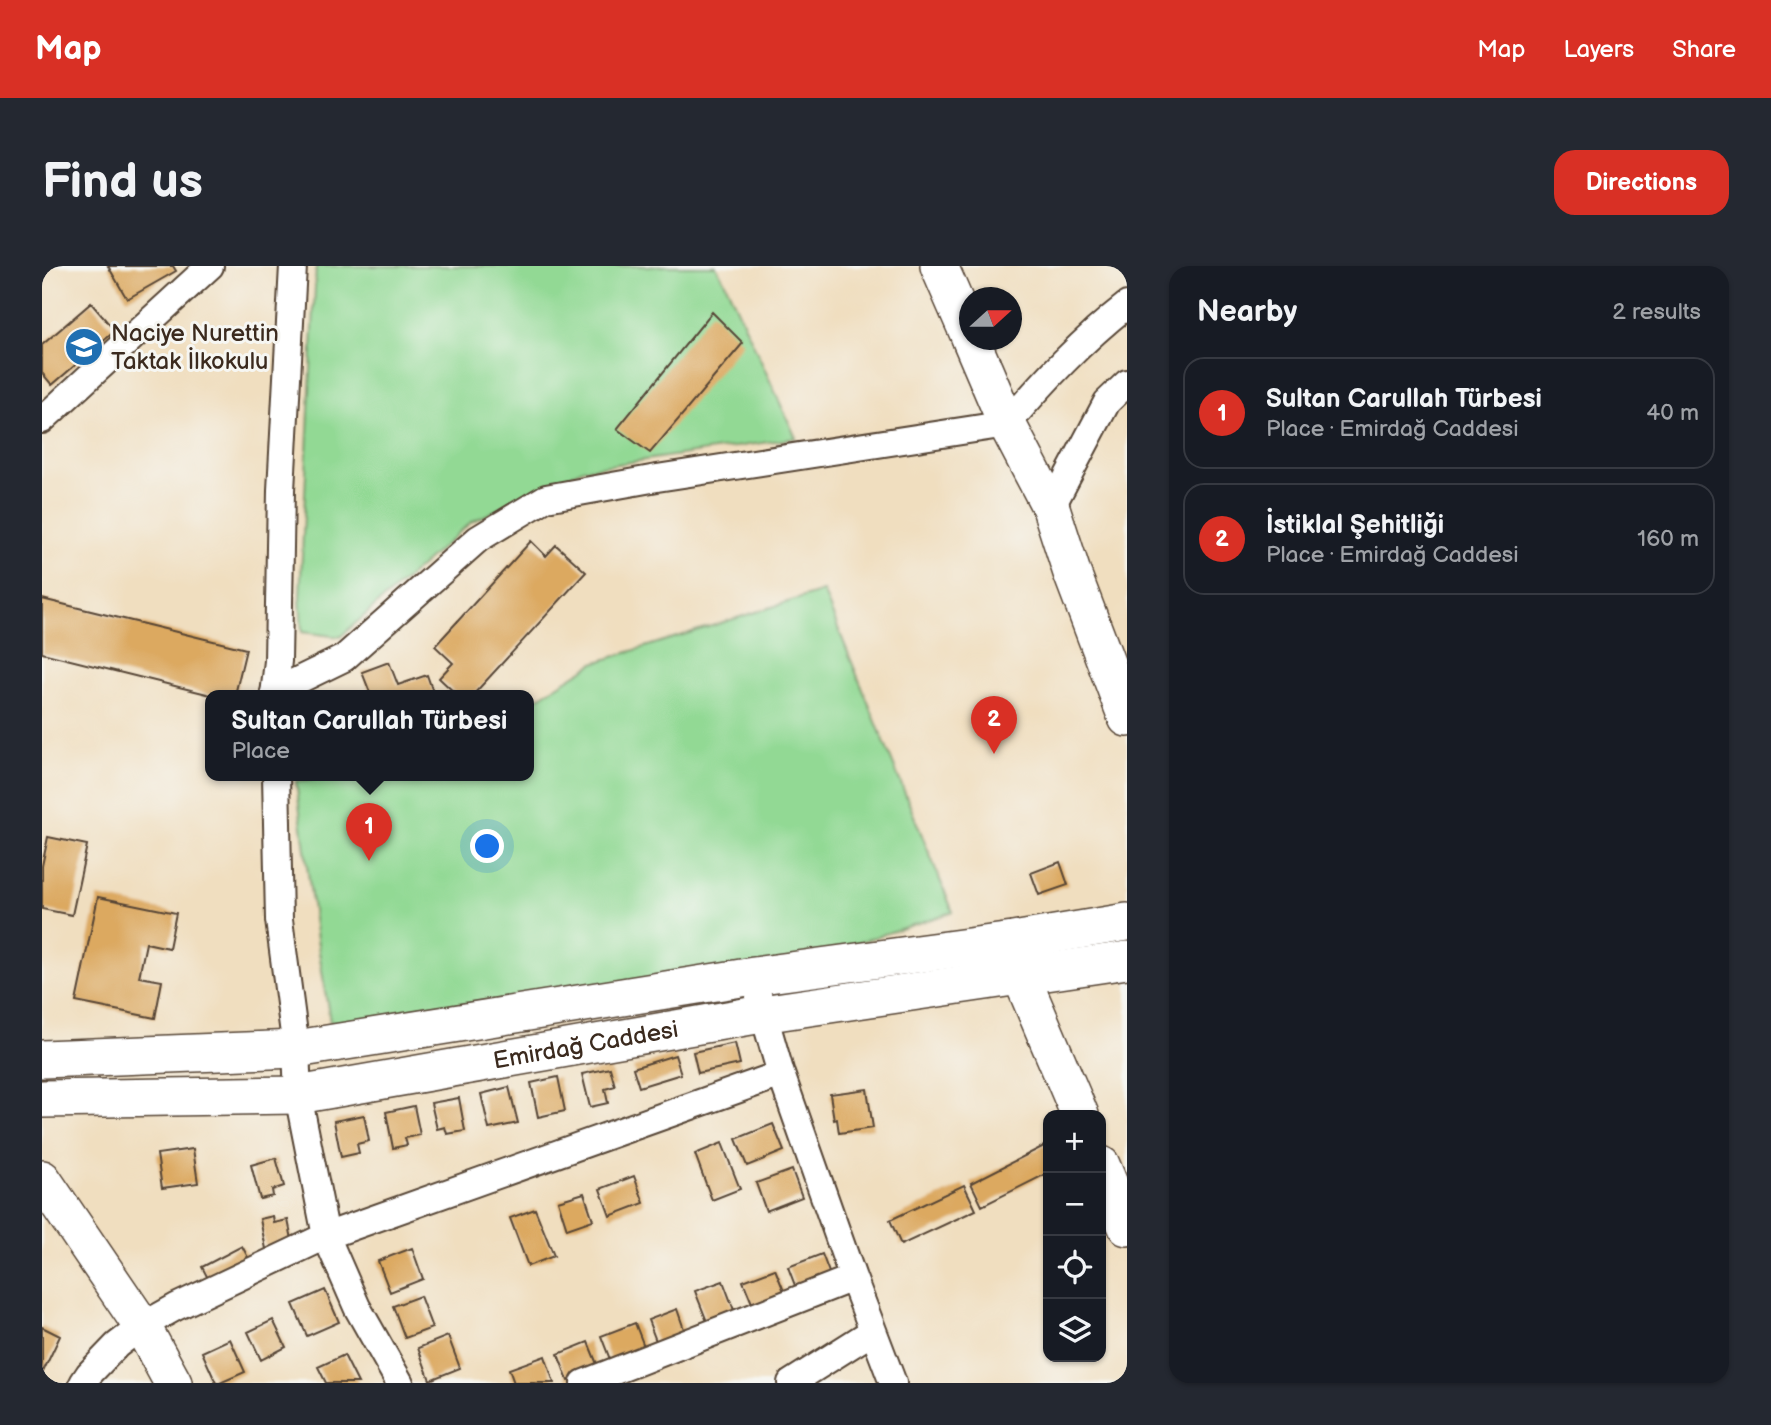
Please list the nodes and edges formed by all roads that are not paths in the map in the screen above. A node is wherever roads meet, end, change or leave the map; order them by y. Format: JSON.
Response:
{"nodes":[{"id":1,"x":210,"y":266,"type":"edge"},
{"id":2,"x":293,"y":266,"type":"edge"},
{"id":3,"x":939,"y":266,"type":"edge"},
{"id":4,"x":1127,"y":305,"type":"edge"},
{"id":5,"x":959,"y":312,"type":"edge"},
{"id":6,"x":975,"y":350,"type":"edge"},
{"id":7,"x":1127,"y":383,"type":"edge"},
{"id":8,"x":42,"y":420,"type":"edge"},
{"id":9,"x":1007,"y":424,"type":"junction"},
{"id":10,"x":1051,"y":508,"type":"junction"},
{"id":11,"x":274,"y":690,"type":"edge"},
{"id":12,"x":280,"y":690,"type":"edge"},
{"id":13,"x":1127,"y":718,"type":"edge"},
{"id":14,"x":276,"y":781,"type":"edge"},
{"id":15,"x":1127,"y":922,"type":"edge"},
{"id":16,"x":1127,"y":960,"type":"edge"},
{"id":17,"x":754,"y":976,"type":"junction"},
{"id":18,"x":1021,"y":976,"type":"junction"},
{"id":19,"x":762,"y":1014,"type":"junction"},
{"id":20,"x":296,"y":1048,"type":"junction"},
{"id":21,"x":42,"y":1059,"type":"edge"},
{"id":22,"x":780,"y":1074,"type":"junction"},
{"id":23,"x":298,"y":1095,"type":"junction"},
{"id":24,"x":42,"y":1099,"type":"edge"},
{"id":25,"x":1078,"y":1110,"type":"edge"},
{"id":26,"x":1104,"y":1173,"type":"edge"},
{"id":27,"x":42,"y":1179,"type":"edge"},
{"id":28,"x":1127,"y":1227,"type":"edge"},
{"id":29,"x":326,"y":1236,"type":"junction"},
{"id":30,"x":853,"y":1279,"type":"junction"},
{"id":31,"x":142,"y":1326,"type":"junction"},
{"id":32,"x":873,"y":1331,"type":"junction"},
{"id":33,"x":83,"y":1383,"type":"edge"},
{"id":34,"x":173,"y":1383,"type":"edge"},
{"id":35,"x":400,"y":1383,"type":"edge"},
{"id":36,"x":584,"y":1383,"type":"edge"},
{"id":37,"x":791,"y":1383,"type":"edge"},
{"id":38,"x":893,"y":1383,"type":"edge"}],
"edges":[{"from":1,"to":8,"type":"street"},
{"from":2,"to":11,"type":"street"},
{"from":3,"to":5,"type":"main road"},
{"from":4,"to":9,"type":"street"},
{"from":6,"to":9,"type":"main road"},
{"from":7,"to":10,"type":"street"},
{"from":9,"to":10,"type":"main road"},
{"from":9,"to":12,"type":"street"},
{"from":10,"to":13,"type":"main road"},
{"from":14,"to":20,"type":"street"},
{"from":15,"to":17,"type":"main road","name":"Emirdağ Caddesi"},
{"from":16,"to":18,"type":"main road","name":"Emirdağ Caddesi"},
{"from":17,"to":19,"type":"street"},
{"from":17,"to":20,"type":"main road","name":"Emirdağ Caddesi"},
{"from":18,"to":19,"type":"main road","name":"Emirdağ Caddesi"},
{"from":18,"to":25,"type":"main road"},
{"from":19,"to":22,"type":"street"},
{"from":19,"to":23,"type":"main road","name":"Emirdağ Caddesi"},
{"from":20,"to":21,"type":"main road","name":"Emirdağ Caddesi"},
{"from":20,"to":23,"type":"street"},
{"from":22,"to":29,"type":"street"},
{"from":22,"to":30,"type":"street"},
{"from":23,"to":24,"type":"main road","name":"Emirdağ Caddesi"},
{"from":23,"to":29,"type":"street"},
{"from":26,"to":28,"type":"main road"},
{"from":27,"to":31,"type":"main road"},
{"from":29,"to":31,"type":"street"},
{"from":29,"to":35,"type":"street"},
{"from":30,"to":32,"type":"street"},
{"from":30,"to":36,"type":"street"},
{"from":31,"to":33,"type":"street"},
{"from":31,"to":34,"type":"main road"},
{"from":32,"to":37,"type":"street"},
{"from":32,"to":38,"type":"street"}]}
